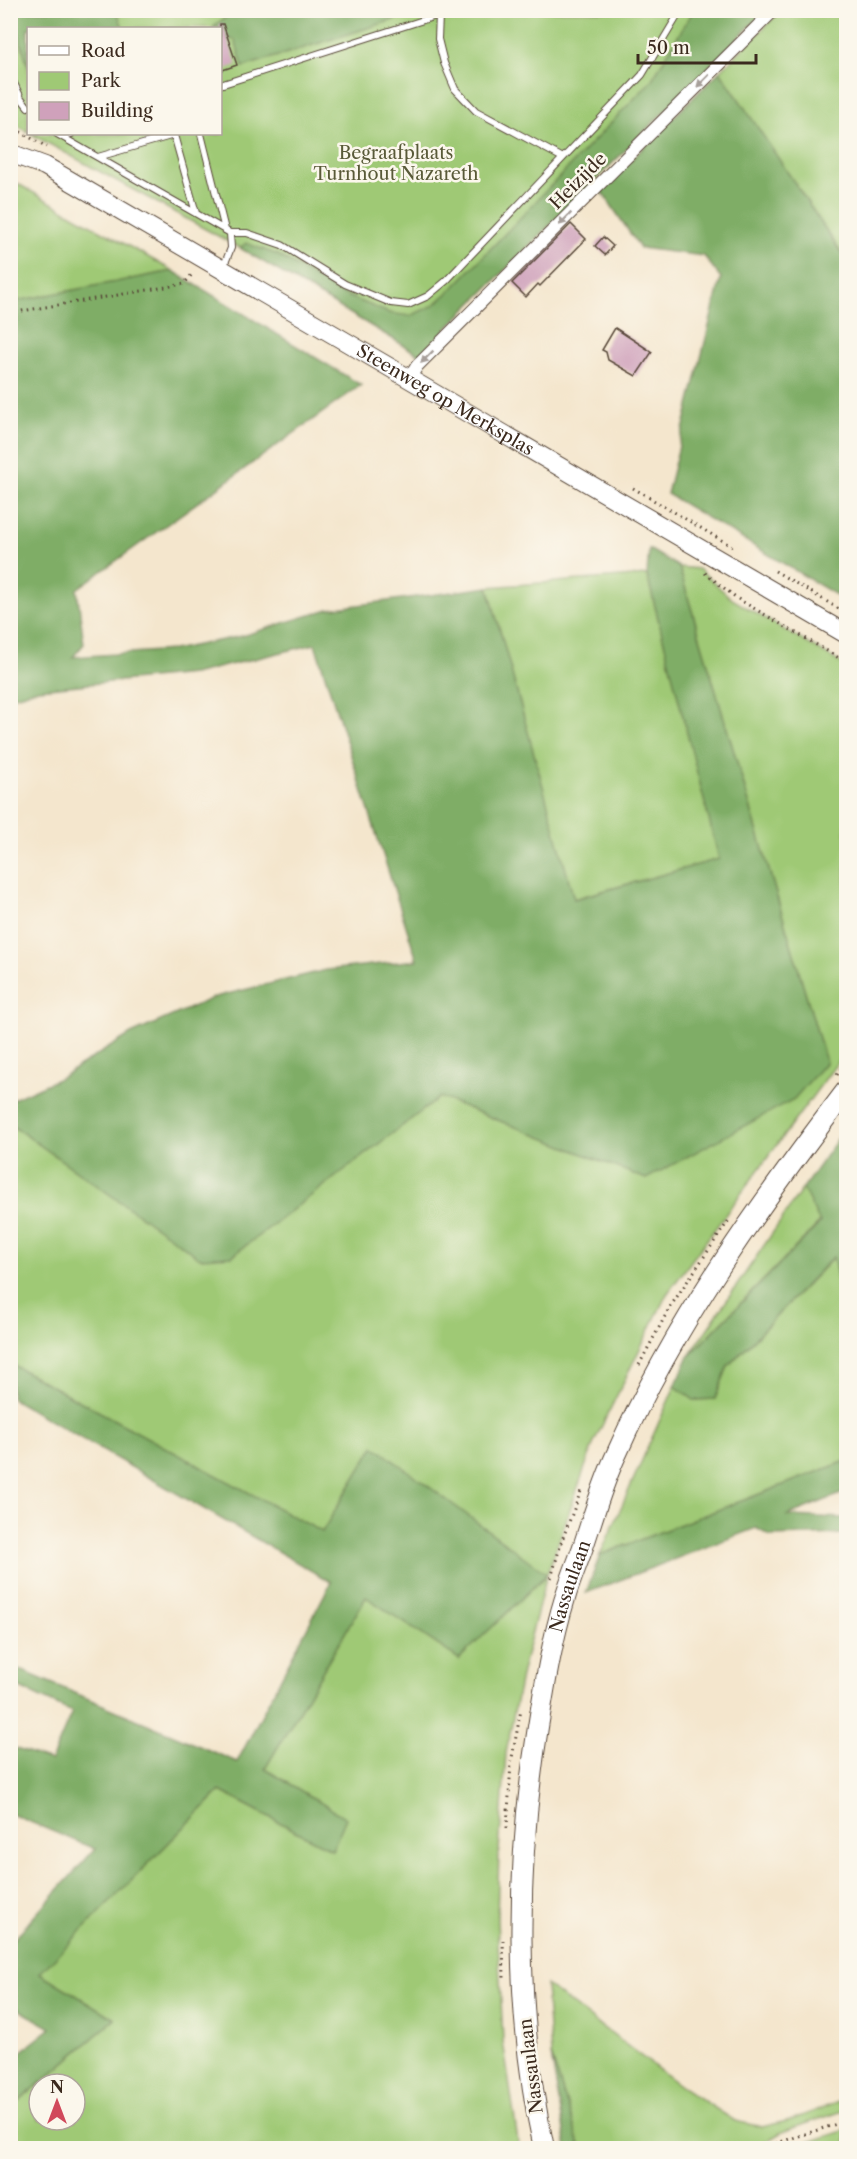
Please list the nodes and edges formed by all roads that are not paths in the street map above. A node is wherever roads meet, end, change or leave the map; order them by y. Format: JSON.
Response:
{"nodes":[{"id":1,"x":681,"y":10,"type":"edge"},
{"id":2,"x":774,"y":10,"type":"edge"},
{"id":3,"x":440,"y":13,"type":"edge"},
{"id":4,"x":10,"y":75,"type":"edge"},
{"id":5,"x":222,"y":84,"type":"edge"},
{"id":6,"x":27,"y":107,"type":"edge"},
{"id":7,"x":59,"y":135,"type":"edge"},
{"id":8,"x":201,"y":135,"type":"edge"},
{"id":9,"x":10,"y":140,"type":"edge"},
{"id":10,"x":10,"y":153,"type":"edge"},
{"id":11,"x":98,"y":157,"type":"junction"},
{"id":12,"x":563,"y":158,"type":"junction"},
{"id":13,"x":45,"y":166,"type":"junction"},
{"id":14,"x":196,"y":213,"type":"junction"},
{"id":15,"x":227,"y":231,"type":"junction"},
{"id":16,"x":222,"y":269,"type":"junction"},
{"id":17,"x":409,"y":379,"type":"junction"},
{"id":18,"x":846,"y":633,"type":"edge"},
{"id":19,"x":839,"y":1086,"type":"edge"},
{"id":20,"x":543,"y":2148,"type":"edge"}],
"edges":[{"from":1,"to":12,"type":"lane"},
{"from":2,"to":17,"type":"street","name":"Heizijde","one_way":true},
{"from":3,"to":5,"type":"lane"},
{"from":3,"to":12,"type":"lane"},
{"from":4,"to":6,"type":"lane"},
{"from":7,"to":11,"type":"lane"},
{"from":8,"to":15,"type":"lane"},
{"from":9,"to":13,"type":"main road","name":"Steenweg op Merksplas"},
{"from":10,"to":13,"type":"main road","name":"Steenweg op Merksplas"},
{"from":11,"to":14,"type":"lane"},
{"from":11,"to":14,"type":"lane"},
{"from":12,"to":15,"type":"lane"},
{"from":13,"to":16,"type":"main road","name":"Steenweg op Merksplas"},
{"from":14,"to":15,"type":"lane"},
{"from":15,"to":16,"type":"lane"},
{"from":16,"to":17,"type":"main road","name":"Steenweg op Merksplas"},
{"from":17,"to":18,"type":"main road","name":"Steenweg op Merksplas"},
{"from":19,"to":20,"type":"main road","name":"Nassaulaan"}]}
